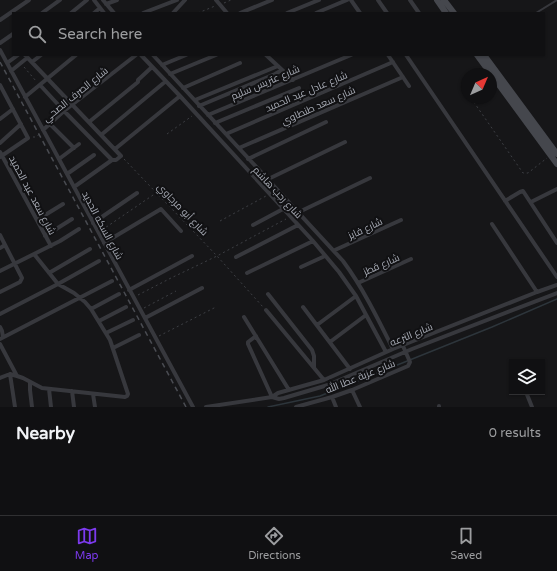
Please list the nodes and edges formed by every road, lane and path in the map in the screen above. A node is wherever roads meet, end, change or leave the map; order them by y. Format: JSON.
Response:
{"nodes":[{"id":1,"x":29,"y":0,"type":"edge"},
{"id":2,"x":60,"y":0,"type":"edge"},
{"id":3,"x":87,"y":0,"type":"edge"},
{"id":4,"x":94,"y":0,"type":"edge"},
{"id":5,"x":103,"y":0,"type":"edge"},
{"id":6,"x":117,"y":0,"type":"edge"},
{"id":7,"x":177,"y":0,"type":"edge"},
{"id":8,"x":185,"y":0,"type":"edge"},
{"id":9,"x":216,"y":0,"type":"edge"},
{"id":10,"x":231,"y":0,"type":"edge"},
{"id":11,"x":272,"y":0,"type":"edge"},
{"id":12,"x":319,"y":0,"type":"edge"},
{"id":13,"x":347,"y":0,"type":"edge"},
{"id":14,"x":351,"y":0,"type":"edge"},
{"id":15,"x":378,"y":0,"type":"edge"},
{"id":16,"x":410,"y":0,"type":"edge"},
{"id":17,"x":437,"y":0,"type":"edge"},
{"id":18,"x":444,"y":0,"type":"edge"},
{"id":19,"x":557,"y":0,"type":"edge"},
{"id":20,"x":106,"y":4,"type":"junction"},
{"id":21,"x":220,"y":4,"type":"junction"},
{"id":22,"x":100,"y":8,"type":"junction"},
{"id":23,"x":43,"y":12,"type":"edge"},
{"id":24,"x":72,"y":12,"type":"edge"},
{"id":25,"x":95,"y":12,"type":"edge"},
{"id":26,"x":103,"y":12,"type":"edge"},
{"id":27,"x":113,"y":12,"type":"edge"},
{"id":28,"x":146,"y":12,"type":"edge"},
{"id":29,"x":174,"y":12,"type":"edge"},
{"id":30,"x":200,"y":12,"type":"edge"},
{"id":31,"x":226,"y":12,"type":"edge"},
{"id":32,"x":242,"y":12,"type":"edge"},
{"id":33,"x":289,"y":12,"type":"edge"},
{"id":34,"x":318,"y":12,"type":"edge"},
{"id":35,"x":359,"y":12,"type":"edge"},
{"id":36,"x":386,"y":12,"type":"edge"},
{"id":37,"x":417,"y":12,"type":"edge"},
{"id":38,"x":445,"y":12,"type":"edge"},
{"id":39,"x":453,"y":12,"type":"edge"},
{"id":40,"x":538,"y":12,"type":"edge"},
{"id":41,"x":0,"y":20,"type":"edge"},
{"id":42,"x":12,"y":35,"type":"edge"},
{"id":43,"x":0,"y":44,"type":"edge"},
{"id":44,"x":0,"y":50,"type":"edge"},
{"id":45,"x":17,"y":56,"type":"edge"},
{"id":46,"x":26,"y":56,"type":"edge"},
{"id":47,"x":40,"y":56,"type":"edge"},
{"id":48,"x":75,"y":56,"type":"edge"},
{"id":49,"x":135,"y":56,"type":"edge"},
{"id":50,"x":142,"y":56,"type":"edge"},
{"id":51,"x":154,"y":56,"type":"edge"},
{"id":52,"x":184,"y":56,"type":"edge"},
{"id":53,"x":214,"y":56,"type":"edge"},
{"id":54,"x":267,"y":56,"type":"edge"},
{"id":55,"x":349,"y":56,"type":"edge"},
{"id":56,"x":389,"y":56,"type":"edge"},
{"id":57,"x":407,"y":56,"type":"edge"},
{"id":58,"x":478,"y":56,"type":"edge"},
{"id":59,"x":485,"y":56,"type":"edge"},
{"id":60,"x":32,"y":62,"type":"junction"},
{"id":61,"x":393,"y":62,"type":"junction"},
{"id":62,"x":7,"y":63,"type":"junction"},
{"id":63,"x":21,"y":63,"type":"junction"},
{"id":64,"x":240,"y":63,"type":"dead end"},
{"id":65,"x":162,"y":65,"type":"junction"},
{"id":66,"x":278,"y":66,"type":"junction"},
{"id":67,"x":152,"y":67,"type":"junction"},
{"id":68,"x":487,"y":68,"type":"edge"},
{"id":69,"x":282,"y":70,"type":"junction"},
{"id":70,"x":11,"y":71,"type":"junction"},
{"id":71,"x":170,"y":74,"type":"junction"},
{"id":72,"x":403,"y":77,"type":"junction"},
{"id":73,"x":47,"y":79,"type":"junction"},
{"id":74,"x":293,"y":80,"type":"junction"},
{"id":75,"x":166,"y":81,"type":"junction"},
{"id":76,"x":497,"y":82,"type":"edge"},
{"id":77,"x":0,"y":85,"type":"edge"},
{"id":78,"x":40,"y":85,"type":"junction"},
{"id":79,"x":409,"y":86,"type":"dead end"},
{"id":80,"x":183,"y":88,"type":"junction"},
{"id":81,"x":299,"y":88,"type":"dead end"},
{"id":82,"x":2,"y":92,"type":"edge"},
{"id":83,"x":180,"y":96,"type":"junction"},
{"id":84,"x":25,"y":97,"type":"junction"},
{"id":85,"x":195,"y":100,"type":"junction"},
{"id":86,"x":72,"y":104,"type":"junction"},
{"id":87,"x":475,"y":104,"type":"edge"},
{"id":88,"x":199,"y":106,"type":"junction"},
{"id":89,"x":13,"y":109,"type":"junction"},
{"id":90,"x":64,"y":111,"type":"junction"},
{"id":91,"x":195,"y":113,"type":"junction"},
{"id":92,"x":208,"y":115,"type":"junction"},
{"id":93,"x":0,"y":119,"type":"edge"},
{"id":94,"x":89,"y":122,"type":"junction"},
{"id":95,"x":326,"y":122,"type":"dead end"},
{"id":96,"x":215,"y":123,"type":"junction"},
{"id":97,"x":21,"y":124,"type":"junction"},
{"id":98,"x":50,"y":124,"type":"junction"},
{"id":99,"x":42,"y":132,"type":"junction"},
{"id":100,"x":167,"y":134,"type":"dead end"},
{"id":101,"x":226,"y":134,"type":"junction"},
{"id":102,"x":101,"y":135,"type":"junction"},
{"id":103,"x":35,"y":137,"type":"dead end"},
{"id":104,"x":345,"y":142,"type":"dead end"},
{"id":105,"x":544,"y":142,"type":"junction"},
{"id":106,"x":0,"y":143,"type":"edge"},
{"id":107,"x":79,"y":144,"type":"dead end"},
{"id":108,"x":74,"y":148,"type":"junction"},
{"id":109,"x":239,"y":148,"type":"junction"},
{"id":110,"x":115,"y":149,"type":"junction"},
{"id":111,"x":1,"y":155,"type":"edge"},
{"id":112,"x":94,"y":155,"type":"dead end"},
{"id":113,"x":554,"y":155,"type":"edge"},
{"id":114,"x":121,"y":156,"type":"junction"},
{"id":115,"x":59,"y":159,"type":"junction"},
{"id":116,"x":248,"y":159,"type":"junction"},
{"id":117,"x":112,"y":160,"type":"junction"},
{"id":118,"x":557,"y":164,"type":"edge"},
{"id":119,"x":67,"y":174,"type":"junction"},
{"id":120,"x":370,"y":178,"type":"dead end"},
{"id":121,"x":268,"y":179,"type":"junction"},
{"id":122,"x":260,"y":183,"type":"junction"},
{"id":123,"x":74,"y":187,"type":"junction"},
{"id":124,"x":557,"y":189,"type":"edge"},
{"id":125,"x":156,"y":192,"type":"junction"},
{"id":126,"x":137,"y":194,"type":"dead end"},
{"id":127,"x":270,"y":194,"type":"junction"},
{"id":128,"x":505,"y":201,"type":"junction"},
{"id":129,"x":531,"y":202,"type":"junction"},
{"id":130,"x":63,"y":204,"type":"dead end"},
{"id":131,"x":283,"y":209,"type":"junction"},
{"id":132,"x":299,"y":212,"type":"junction"},
{"id":133,"x":290,"y":217,"type":"junction"},
{"id":134,"x":37,"y":220,"type":"junction"},
{"id":135,"x":72,"y":220,"type":"dead end"},
{"id":136,"x":402,"y":220,"type":"dead end"},
{"id":137,"x":220,"y":221,"type":"dead end"},
{"id":138,"x":93,"y":223,"type":"junction"},
{"id":139,"x":492,"y":224,"type":"dead end"},
{"id":140,"x":253,"y":225,"type":"dead end"},
{"id":141,"x":298,"y":225,"type":"junction"},
{"id":142,"x":79,"y":229,"type":"dead end"},
{"id":143,"x":181,"y":231,"type":"dead end"},
{"id":144,"x":98,"y":232,"type":"junction"},
{"id":145,"x":0,"y":235,"type":"edge"},
{"id":146,"x":46,"y":236,"type":"junction"},
{"id":147,"x":313,"y":241,"type":"junction"},
{"id":148,"x":104,"y":243,"type":"junction"},
{"id":149,"x":557,"y":244,"type":"edge"},
{"id":150,"x":5,"y":245,"type":"junction"},
{"id":151,"x":51,"y":246,"type":"junction"},
{"id":152,"x":0,"y":248,"type":"edge"},
{"id":153,"x":90,"y":249,"type":"dead end"},
{"id":154,"x":335,"y":250,"type":"junction"},
{"id":155,"x":34,"y":254,"type":"junction"},
{"id":156,"x":192,"y":256,"type":"dead end"},
{"id":157,"x":217,"y":256,"type":"junction"},
{"id":158,"x":325,"y":256,"type":"junction"},
{"id":159,"x":236,"y":257,"type":"dead end"},
{"id":160,"x":412,"y":259,"type":"dead end"},
{"id":161,"x":99,"y":261,"type":"dead end"},
{"id":162,"x":15,"y":264,"type":"junction"},
{"id":163,"x":301,"y":267,"type":"dead end"},
{"id":164,"x":0,"y":271,"type":"edge"},
{"id":165,"x":49,"y":273,"type":"junction"},
{"id":166,"x":247,"y":273,"type":"dead end"},
{"id":167,"x":557,"y":277,"type":"edge"},
{"id":168,"x":112,"y":281,"type":"dead end"},
{"id":169,"x":58,"y":284,"type":"junction"},
{"id":170,"x":359,"y":285,"type":"junction"},
{"id":171,"x":557,"y":285,"type":"edge"},
{"id":172,"x":202,"y":288,"type":"dead end"},
{"id":173,"x":129,"y":290,"type":"junction"},
{"id":174,"x":352,"y":290,"type":"junction"},
{"id":175,"x":0,"y":292,"type":"edge"},
{"id":176,"x":176,"y":292,"type":"dead end"},
{"id":177,"x":537,"y":292,"type":"junction"},
{"id":178,"x":557,"y":293,"type":"edge"},
{"id":179,"x":118,"y":294,"type":"dead end"},
{"id":180,"x":268,"y":294,"type":"dead end"},
{"id":181,"x":356,"y":296,"type":"junction"},
{"id":182,"x":134,"y":297,"type":"junction"},
{"id":183,"x":80,"y":298,"type":"junction"},
{"id":184,"x":126,"y":307,"type":"dead end"},
{"id":185,"x":216,"y":307,"type":"dead end"},
{"id":186,"x":303,"y":307,"type":"dead end"},
{"id":187,"x":91,"y":309,"type":"junction"},
{"id":188,"x":140,"y":310,"type":"junction"},
{"id":189,"x":266,"y":310,"type":"joint"},
{"id":190,"x":0,"y":314,"type":"edge"},
{"id":191,"x":366,"y":315,"type":"junction"},
{"id":192,"x":244,"y":317,"type":"dead end"},
{"id":193,"x":145,"y":318,"type":"junction"},
{"id":194,"x":133,"y":320,"type":"dead end"},
{"id":195,"x":99,"y":321,"type":"junction"},
{"id":196,"x":317,"y":325,"type":"junction"},
{"id":197,"x":0,"y":327,"type":"edge"},
{"id":198,"x":106,"y":333,"type":"junction"},
{"id":199,"x":139,"y":335,"type":"dead end"},
{"id":200,"x":256,"y":336,"type":"junction"},
{"id":201,"x":2,"y":338,"type":"edge"},
{"id":202,"x":155,"y":338,"type":"junction"},
{"id":203,"x":330,"y":342,"type":"junction"},
{"id":204,"x":0,"y":344,"type":"edge"},
{"id":205,"x":403,"y":346,"type":"junction"},
{"id":206,"x":113,"y":348,"type":"junction"},
{"id":207,"x":393,"y":349,"type":"junction"},
{"id":208,"x":386,"y":352,"type":"junction"},
{"id":209,"x":406,"y":354,"type":"junction"},
{"id":210,"x":314,"y":368,"type":"junction"},
{"id":211,"x":350,"y":369,"type":"junction"},
{"id":212,"x":10,"y":374,"type":"junction"},
{"id":213,"x":17,"y":376,"type":"junction"},
{"id":214,"x":0,"y":378,"type":"edge"},
{"id":215,"x":324,"y":380,"type":"junction"},
{"id":216,"x":30,"y":382,"type":"junction"},
{"id":217,"x":49,"y":389,"type":"junction"},
{"id":218,"x":289,"y":390,"type":"junction"},
{"id":219,"x":352,"y":390,"type":"junction"},
{"id":220,"x":72,"y":391,"type":"junction"},
{"id":221,"x":93,"y":394,"type":"junction"},
{"id":222,"x":527,"y":395,"type":"edge"},
{"id":223,"x":332,"y":397,"type":"junction"},
{"id":224,"x":272,"y":398,"type":"junction"},
{"id":225,"x":15,"y":407,"type":"edge"},
{"id":226,"x":32,"y":407,"type":"edge"},
{"id":227,"x":51,"y":407,"type":"edge"},
{"id":228,"x":74,"y":407,"type":"edge"},
{"id":229,"x":95,"y":407,"type":"edge"},
{"id":230,"x":192,"y":407,"type":"edge"},
{"id":231,"x":206,"y":407,"type":"edge"},
{"id":232,"x":296,"y":407,"type":"edge"},
{"id":233,"x":336,"y":407,"type":"edge"},
{"id":234,"x":360,"y":407,"type":"edge"},
{"id":235,"x":532,"y":407,"type":"edge"}],
"edges":[{"from":1,"to":41,"type":"street"},
{"from":2,"to":23,"type":"street"},
{"from":3,"to":24,"type":"street"},
{"from":4,"to":22,"type":"street"},
{"from":5,"to":20,"type":"street"},
{"from":6,"to":20,"type":"street"},
{"from":7,"to":28,"type":"street"},
{"from":8,"to":29,"type":"street"},
{"from":9,"to":21,"type":"street"},
{"from":10,"to":21,"type":"path"},
{"from":11,"to":32,"type":"street"},
{"from":12,"to":33,"type":"street"},
{"from":13,"to":34,"type":"street"},
{"from":14,"to":35,"type":"street"},
{"from":15,"to":36,"type":"street"},
{"from":16,"to":37,"type":"street"},
{"from":17,"to":38,"type":"main road"},
{"from":18,"to":39,"type":"main road"},
{"from":19,"to":40,"type":"lane"},
{"from":20,"to":27,"type":"street"},
{"from":21,"to":30,"type":"path"},
{"from":21,"to":31,"type":"street"},
{"from":22,"to":25,"type":"street"},
{"from":22,"to":26,"type":"street"},
{"from":42,"to":43,"type":"street"},
{"from":44,"to":62,"type":"street","name":"شارع السكه الحديد"},
{"from":45,"to":62,"type":"street"},
{"from":46,"to":60,"type":"street"},
{"from":46,"to":63,"type":"street"},
{"from":47,"to":60,"type":"street"},
{"from":48,"to":73,"type":"street"},
{"from":49,"to":86,"type":"street","name":"شارع الصرف الصحي"},
{"from":50,"to":67,"type":"street","name":"شارع رجب هاشم"},
{"from":51,"to":65,"type":"street","name":"شارع رجب هاشم"},
{"from":52,"to":65,"type":"street"},
{"from":53,"to":71,"type":"street"},
{"from":54,"to":66,"type":"street"},
{"from":55,"to":74,"type":"street","name":"شارع عتريس سليم"},
{"from":56,"to":61,"type":"street"},
{"from":57,"to":128,"type":"street"},
{"from":58,"to":68,"type":"main road"},
{"from":59,"to":105,"type":"main road"},
{"from":60,"to":73,"type":"street"},
{"from":61,"to":72,"type":"street"},
{"from":61,"to":101,"type":"street","name":"شارع عادل عبد الحميد"},
{"from":62,"to":70,"type":"street","name":"شارع السكه الحديد"},
{"from":63,"to":70,"type":"street"},
{"from":63,"to":78,"type":"path"},
{"from":64,"to":80,"type":"street"},
{"from":65,"to":71,"type":"street","name":"شارع رجب هاشم"},
{"from":66,"to":69,"type":"street"},
{"from":66,"to":85,"type":"street"},
{"from":67,"to":75,"type":"street","name":"شارع رجب هاشم"},
{"from":67,"to":94,"type":"street"},
{"from":69,"to":74,"type":"street"},
{"from":69,"to":88,"type":"street"},
{"from":70,"to":84,"type":"street","name":"شارع السكه الحديد"},
{"from":71,"to":80,"type":"street","name":"شارع رجب هاشم"},
{"from":72,"to":79,"type":"street"},
{"from":72,"to":109,"type":"street","name":"شارع سعد طنطاوي"},
{"from":73,"to":78,"type":"street"},
{"from":73,"to":86,"type":"street"},
{"from":74,"to":92,"type":"street","name":"شارع عتريس سليم"},
{"from":75,"to":83,"type":"street","name":"شارع رجب هاشم"},
{"from":75,"to":102,"type":"street"},
{"from":76,"to":105,"type":"main road"},
{"from":77,"to":82,"type":"street"},
{"from":78,"to":84,"type":"street"},
{"from":78,"to":90,"type":"street"},
{"from":80,"to":85,"type":"street","name":"شارع رجب هاشم"},
{"from":81,"to":96,"type":"street"},
{"from":82,"to":89,"type":"street"},
{"from":83,"to":91,"type":"street","name":"شارع رجب هاشم"},
{"from":83,"to":110,"type":"street"},
{"from":84,"to":99,"type":"street","name":"شارع السكه الحديد"},
{"from":85,"to":88,"type":"street","name":"شارع رجب هاشم"},
{"from":86,"to":90,"type":"street","name":"شارع الصرف الصحي"},
{"from":86,"to":94,"type":"street"},
{"from":87,"to":113,"type":"path"},
{"from":88,"to":92,"type":"street","name":"شارع رجب هاشم"},
{"from":89,"to":93,"type":"street"},
{"from":89,"to":97,"type":"street"},
{"from":90,"to":98,"type":"street","name":"شارع الصرف الصحي"},
{"from":90,"to":117,"type":"street"},
{"from":91,"to":100,"type":"path"},
{"from":91,"to":122,"type":"street","name":"شارع رجب هاشم"},
{"from":92,"to":96,"type":"street","name":"شارع رجب هاشم"},
{"from":94,"to":102,"type":"street"},
{"from":95,"to":116,"type":"street"},
{"from":96,"to":101,"type":"street","name":"شارع رجب هاشم"},
{"from":97,"to":106,"type":"street"},
{"from":97,"to":111,"type":"street"},
{"from":98,"to":99,"type":"street","name":"شارع الصرف الصحي"},
{"from":98,"to":108,"type":"street"},
{"from":99,"to":103,"type":"path"},
{"from":99,"to":115,"type":"street","name":"شارع السكه الحديد"},
{"from":101,"to":109,"type":"street","name":"شارع رجب هاشم"},
{"from":102,"to":110,"type":"street"},
{"from":104,"to":121,"type":"street"},
{"from":105,"to":113,"type":"main road"},
{"from":107,"to":108,"type":"street"},
{"from":108,"to":115,"type":"street"},
{"from":109,"to":116,"type":"street","name":"شارع رجب هاشم"},
{"from":110,"to":114,"type":"street"},
{"from":111,"to":134,"type":"street","name":"شارع سعد عبد الحميد"},
{"from":112,"to":119,"type":"street"},
{"from":113,"to":118,"type":"main road"},
{"from":114,"to":117,"type":"street"},
{"from":114,"to":125,"type":"path","name":"شارع أبو مرجاوي"},
{"from":115,"to":119,"type":"street","name":"شارع السكه الحديد"},
{"from":116,"to":121,"type":"street","name":"شارع رجب هاشم"},
{"from":117,"to":123,"type":"street"},
{"from":119,"to":123,"type":"street","name":"شارع السكه الحديد"},
{"from":120,"to":132,"type":"street"},
{"from":121,"to":122,"type":"street"},
{"from":121,"to":132,"type":"street","name":"شارع رجب هاشم"},
{"from":122,"to":127,"type":"street","name":"شارع رجب هاشم"},
{"from":123,"to":138,"type":"street","name":"شارع السكه الحديد"},
{"from":124,"to":129,"type":"street"},
{"from":125,"to":144,"type":"path"},
{"from":125,"to":157,"type":"path","name":"شارع أبو مرجاوي"},
{"from":126,"to":138,"type":"street"},
{"from":127,"to":131,"type":"street","name":"شارع رجب هاشم"},
{"from":127,"to":137,"type":"path"},
{"from":128,"to":129,"type":"street"},
{"from":128,"to":167,"type":"street"},
{"from":129,"to":149,"type":"street"},
{"from":130,"to":134,"type":"street"},
{"from":131,"to":133,"type":"street","name":"شارع رجب هاشم"},
{"from":131,"to":140,"type":"street"},
{"from":132,"to":154,"type":"street","name":"شارع رجب هاشم"},
{"from":133,"to":141,"type":"street","name":"شارع رجب هاشم"},
{"from":133,"to":157,"type":"path"},
{"from":134,"to":146,"type":"street","name":"شارع سعد عبد الحميد"},
{"from":135,"to":146,"type":"street"},
{"from":136,"to":154,"type":"street","name":"شارع فايز"},
{"from":138,"to":144,"type":"street","name":"شارع السكه الحديد"},
{"from":139,"to":177,"type":"street"},
{"from":141,"to":147,"type":"street","name":"شارع رجب هاشم"},
{"from":141,"to":159,"type":"street"},
{"from":142,"to":151,"type":"street"},
{"from":143,"to":148,"type":"street"},
{"from":144,"to":148,"type":"street","name":"شارع السكه الحديد"},
{"from":145,"to":150,"type":"street"},
{"from":146,"to":151,"type":"street","name":"شارع سعد عبد الحميد"},
{"from":147,"to":158,"type":"street","name":"شارع رجب هاشم"},
{"from":147,"to":166,"type":"street"},
{"from":148,"to":173,"type":"street","name":"شارع السكه الحديد"},
{"from":150,"to":152,"type":"street"},
{"from":150,"to":162,"type":"street"},
{"from":151,"to":155,"type":"street"},
{"from":153,"to":165,"type":"street"},
{"from":154,"to":170,"type":"street","name":"شارع رجب هاشم"},
{"from":155,"to":162,"type":"street"},
{"from":155,"to":165,"type":"street"},
{"from":156,"to":173,"type":"street"},
{"from":157,"to":182,"type":"path"},
{"from":157,"to":189,"type":"path","name":"شارع أبو مرجاوي"},
{"from":158,"to":163,"type":"street"},
{"from":158,"to":174,"type":"street","name":"شارع رجب هاشم"},
{"from":160,"to":170,"type":"street","name":"شارع قطز"},
{"from":161,"to":169,"type":"street"},
{"from":162,"to":164,"type":"street"},
{"from":162,"to":175,"type":"street"},
{"from":165,"to":169,"type":"street"},
{"from":168,"to":183,"type":"street"},
{"from":169,"to":183,"type":"street"},
{"from":169,"to":190,"type":"street"},
{"from":170,"to":174,"type":"street","name":"شارع قطز"},
{"from":170,"to":207,"type":"street","name":"شارع رجب هاشم"},
{"from":171,"to":177,"type":"street","name":"شارع الترعه"},
{"from":172,"to":193,"type":"street"},
{"from":173,"to":182,"type":"street","name":"شارع السكه الحديد"},
{"from":174,"to":181,"type":"street","name":"شارع رجب هاشم"},
{"from":176,"to":188,"type":"path"},
{"from":177,"to":205,"type":"street","name":"شارع الترعه"},
{"from":178,"to":209,"type":"street","name":"شارع الترعه"},
{"from":179,"to":187,"type":"street"},
{"from":180,"to":210,"type":"street"},
{"from":181,"to":191,"type":"street","name":"شارع رجب هاشم"},
{"from":181,"to":196,"type":"street"},
{"from":182,"to":188,"type":"street","name":"شارع السكه الحديد"},
{"from":183,"to":187,"type":"street"},
{"from":183,"to":201,"type":"street"},
{"from":184,"to":195,"type":"street"},
{"from":185,"to":202,"type":"path"},
{"from":186,"to":196,"type":"street"},
{"from":187,"to":195,"type":"street"},
{"from":188,"to":193,"type":"street","name":"شارع السكه الحديد"},
{"from":189,"to":210,"type":"street"},
{"from":191,"to":203,"type":"street"},
{"from":191,"to":208,"type":"street","name":"شارع رجب هاشم"},
{"from":192,"to":200,"type":"street"},
{"from":193,"to":202,"type":"street","name":"شارع السكه الحديد"},
{"from":194,"to":198,"type":"street"},
{"from":195,"to":198,"type":"street"},
{"from":196,"to":203,"type":"street"},
{"from":197,"to":201,"type":"street"},
{"from":198,"to":206,"type":"street"},
{"from":199,"to":206,"type":"street"},
{"from":200,"to":218,"type":"street"},
{"from":200,"to":224,"type":"street"},
{"from":202,"to":230,"type":"street","name":"شارع السكه الحديد"},
{"from":203,"to":211,"type":"street"},
{"from":204,"to":213,"type":"street"},
{"from":205,"to":207,"type":"street","name":"شارع الترعه"},
{"from":205,"to":209,"type":"street","name":"شارع عزبة عطا الله"},
{"from":206,"to":221,"type":"street"},
{"from":207,"to":208,"type":"street","name":"شارع الترعه"},
{"from":208,"to":211,"type":"street","name":"شارع الترعه"},
{"from":209,"to":219,"type":"street","name":"شارع عزبة عطا الله"},
{"from":209,"to":224,"type":"street","name":"شارع الترعه"},
{"from":210,"to":215,"type":"street"},
{"from":211,"to":215,"type":"street","name":"شارع الترعه"},
{"from":212,"to":213,"type":"street"},
{"from":212,"to":214,"type":"street"},
{"from":212,"to":225,"type":"street"},
{"from":213,"to":216,"type":"street"},
{"from":215,"to":218,"type":"street","name":"شارع الترعه"},
{"from":216,"to":217,"type":"street"},
{"from":216,"to":226,"type":"street"},
{"from":217,"to":220,"type":"street"},
{"from":217,"to":227,"type":"street"},
{"from":218,"to":224,"type":"street","name":"شارع الترعه"},
{"from":219,"to":223,"type":"street","name":"شارع عزبة عطا الله"},
{"from":219,"to":234,"type":"street"},
{"from":220,"to":221,"type":"street"},
{"from":220,"to":228,"type":"street"},
{"from":221,"to":229,"type":"street"},
{"from":222,"to":235,"type":"street"},
{"from":223,"to":232,"type":"street","name":"شارع عزبة عطا الله"},
{"from":223,"to":233,"type":"street"},
{"from":224,"to":231,"type":"street","name":"شارع الترعه"}]}
